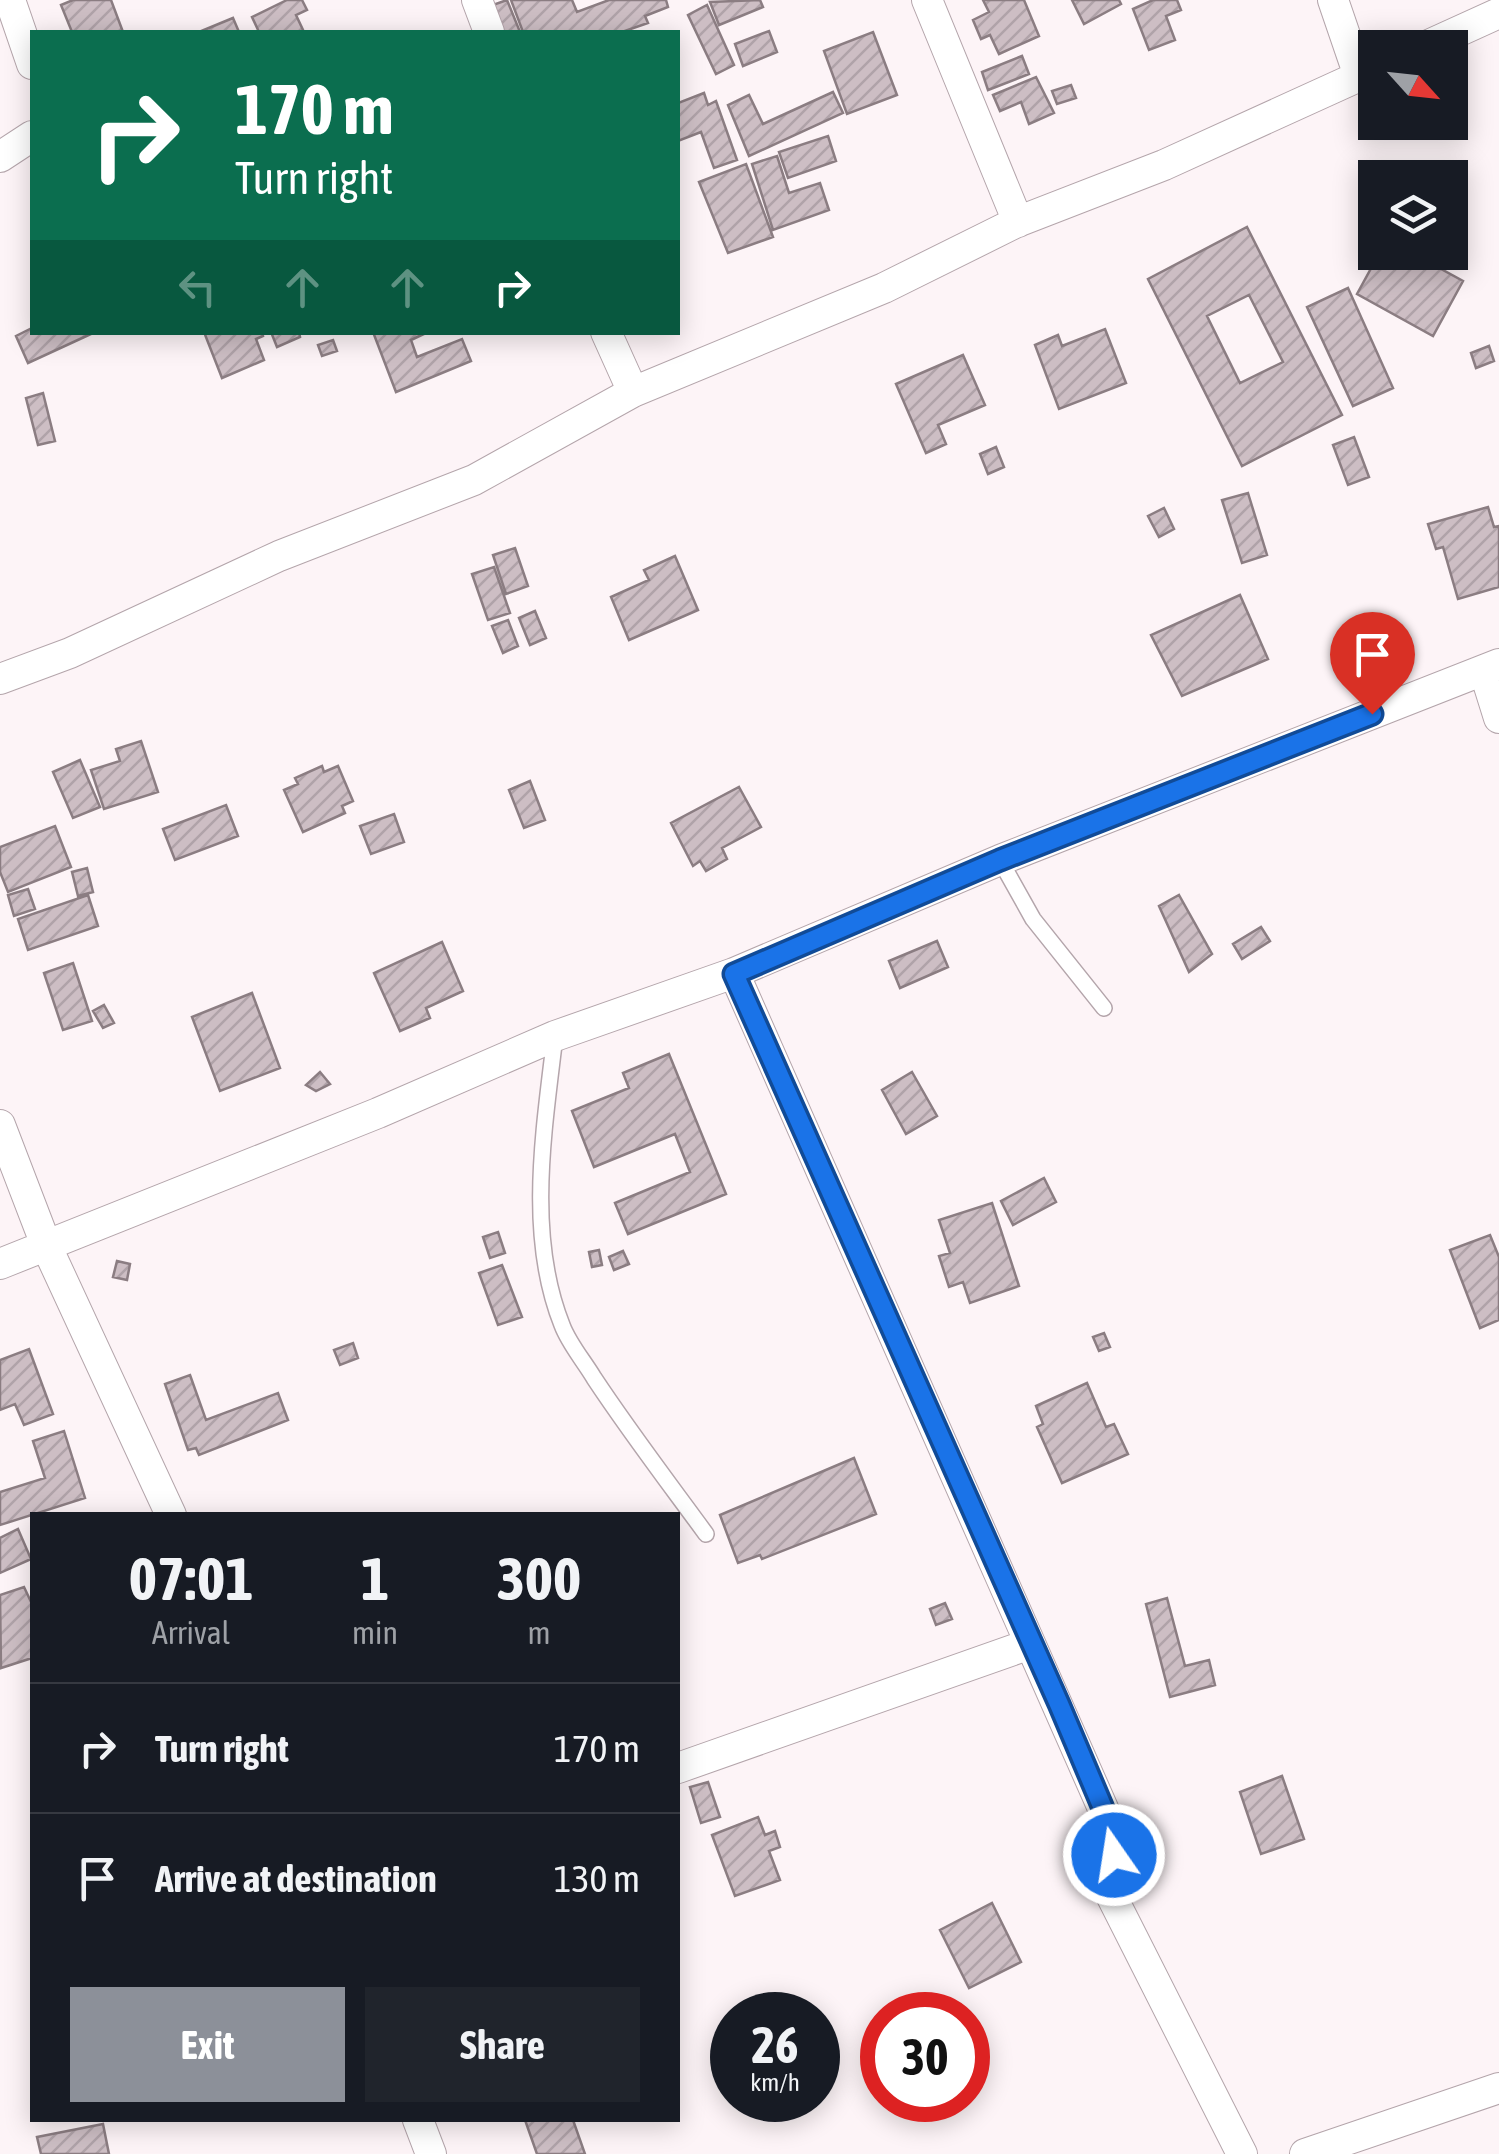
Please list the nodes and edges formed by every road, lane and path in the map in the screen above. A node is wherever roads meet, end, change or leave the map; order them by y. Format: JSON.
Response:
{"nodes":[{"id":1,"x":10,"y":0,"type":"edge"},
{"id":2,"x":477,"y":0,"type":"edge"},
{"id":3,"x":927,"y":0,"type":"edge"},
{"id":4,"x":1333,"y":0,"type":"edge"},
{"id":5,"x":1499,"y":13,"type":"edge"},
{"id":6,"x":489,"y":30,"type":"edge"},
{"id":7,"x":1462,"y":30,"type":"edge"},
{"id":8,"x":1358,"y":54,"type":"edge"},
{"id":9,"x":30,"y":58,"type":"edge"},
{"id":10,"x":1358,"y":77,"type":"edge"},
{"id":11,"x":30,"y":137,"type":"edge"},
{"id":12,"x":0,"y":157,"type":"edge"},
{"id":13,"x":1018,"y":222,"type":"junction"},
{"id":14,"x":607,"y":335,"type":"edge"},
{"id":15,"x":634,"y":392,"type":"junction"},
{"id":16,"x":1491,"y":667,"type":"edge"},
{"id":17,"x":0,"y":679,"type":"edge"},
{"id":18,"x":1499,"y":718,"type":"edge"},
{"id":19,"x":1000,"y":860,"type":"junction"},
{"id":20,"x":734,"y":974,"type":"junction"},
{"id":21,"x":1104,"y":1008,"type":"dead end"},
{"id":22,"x":555,"y":1036,"type":"junction"},
{"id":23,"x":0,"y":1125,"type":"edge"},
{"id":24,"x":46,"y":1245,"type":"junction"},
{"id":25,"x":0,"y":1264,"type":"edge"},
{"id":26,"x":170,"y":1512,"type":"edge"},
{"id":27,"x":706,"y":1534,"type":"dead end"},
{"id":28,"x":1030,"y":1644,"type":"junction"},
{"id":29,"x":680,"y":1767,"type":"edge"},
{"id":30,"x":1499,"y":2088,"type":"edge"},
{"id":31,"x":419,"y":2122,"type":"edge"},
{"id":32,"x":431,"y":2154,"type":"edge"},
{"id":33,"x":1242,"y":2154,"type":"edge"},
{"id":34,"x":1305,"y":2154,"type":"edge"}],
"edges":[{"from":1,"to":9,"type":"street"},
{"from":2,"to":6,"type":"street"},
{"from":3,"to":13,"type":"street"},
{"from":4,"to":8,"type":"street"},
{"from":5,"to":7,"type":"street"},
{"from":10,"to":13,"type":"street"},
{"from":11,"to":12,"type":"street"},
{"from":13,"to":15,"type":"street"},
{"from":14,"to":15,"type":"street"},
{"from":15,"to":17,"type":"street"},
{"from":16,"to":18,"type":"street"},
{"from":16,"to":19,"type":"street"},
{"from":19,"to":20,"type":"street"},
{"from":19,"to":21,"type":"lane"},
{"from":20,"to":22,"type":"street"},
{"from":20,"to":28,"type":"street"},
{"from":22,"to":24,"type":"street"},
{"from":22,"to":27,"type":"lane"},
{"from":23,"to":24,"type":"street"},
{"from":24,"to":25,"type":"street"},
{"from":24,"to":26,"type":"street"},
{"from":28,"to":29,"type":"street"},
{"from":28,"to":33,"type":"street"},
{"from":30,"to":34,"type":"street"},
{"from":31,"to":32,"type":"street"}]}
